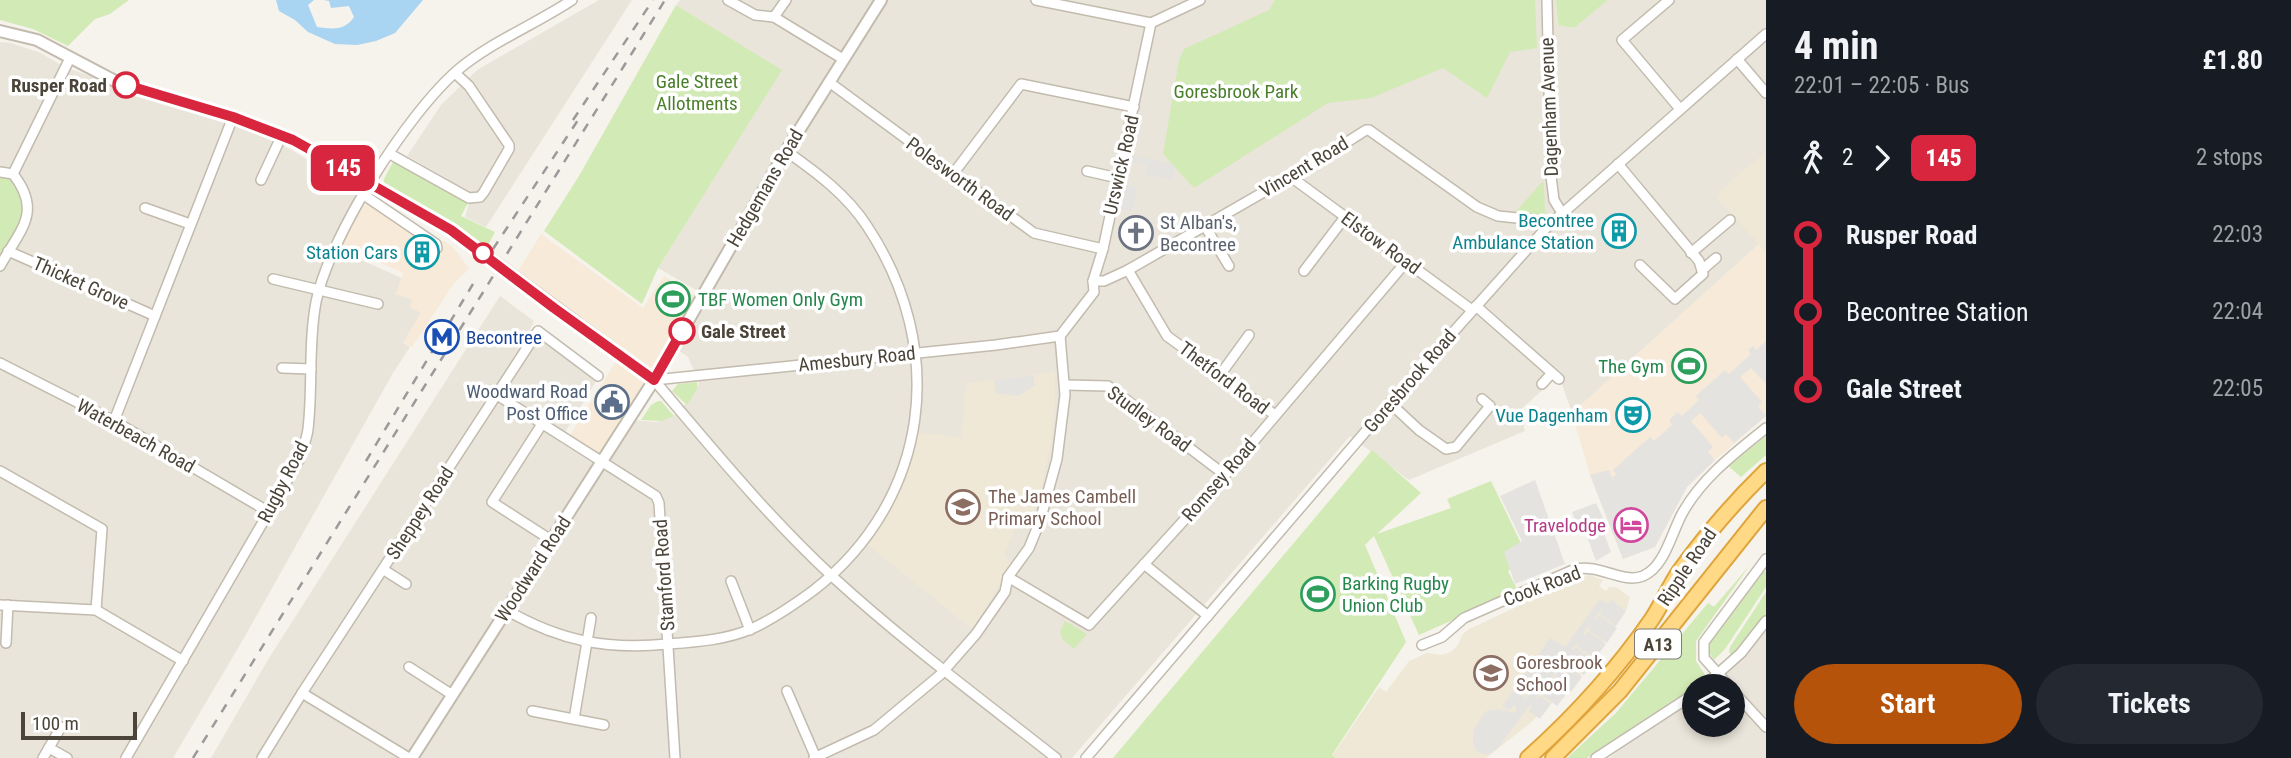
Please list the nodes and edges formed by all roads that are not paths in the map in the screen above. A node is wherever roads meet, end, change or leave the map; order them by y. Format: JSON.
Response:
{"nodes":[{"id":1,"x":572,"y":0,"type":"edge"},
{"id":2,"x":728,"y":0,"type":"edge"},
{"id":3,"x":786,"y":0,"type":"edge"},
{"id":4,"x":881,"y":0,"type":"edge"},
{"id":5,"x":1035,"y":0,"type":"edge"},
{"id":6,"x":1200,"y":0,"type":"edge"},
{"id":7,"x":1547,"y":0,"type":"edge"},
{"id":8,"x":1669,"y":0,"type":"edge"},
{"id":9,"x":1067,"y":3,"type":"edge"},
{"id":10,"x":774,"y":18,"type":"junction"},
{"id":11,"x":1151,"y":23,"type":"junction"},
{"id":12,"x":0,"y":31,"type":"edge"},
{"id":13,"x":1766,"y":34,"type":"edge"},
{"id":14,"x":70,"y":58,"type":"junction"},
{"id":15,"x":843,"y":59,"type":"junction"},
{"id":16,"x":1737,"y":59,"type":"junction"},
{"id":17,"x":455,"y":73,"type":"junction"},
{"id":18,"x":829,"y":82,"type":"junction"},
{"id":19,"x":1766,"y":93,"type":"edge"},
{"id":20,"x":1134,"y":107,"type":"junction"},
{"id":21,"x":1680,"y":109,"type":"junction"},
{"id":22,"x":233,"y":117,"type":"junction"},
{"id":23,"x":282,"y":135,"type":"junction"},
{"id":24,"x":786,"y":151,"type":"junction"},
{"id":25,"x":390,"y":154,"type":"junction"},
{"id":26,"x":1618,"y":164,"type":"junction"},
{"id":27,"x":1087,"y":170,"type":"dead end"},
{"id":28,"x":0,"y":172,"type":"edge"},
{"id":29,"x":13,"y":174,"type":"junction"},
{"id":30,"x":953,"y":174,"type":"junction"},
{"id":31,"x":1291,"y":177,"type":"junction"},
{"id":32,"x":1118,"y":178,"type":"junction"},
{"id":33,"x":261,"y":180,"type":"dead end"},
{"id":34,"x":371,"y":184,"type":"junction"},
{"id":35,"x":364,"y":195,"type":"junction"},
{"id":36,"x":145,"y":208,"type":"dead end"},
{"id":37,"x":1562,"y":212,"type":"junction"},
{"id":38,"x":1345,"y":217,"type":"junction"},
{"id":39,"x":1730,"y":220,"type":"dead end"},
{"id":40,"x":190,"y":224,"type":"junction"},
{"id":41,"x":1205,"y":226,"type":"junction"},
{"id":42,"x":1547,"y":227,"type":"junction"},
{"id":43,"x":437,"y":248,"type":"dead end"},
{"id":44,"x":1102,"y":248,"type":"junction"},
{"id":45,"x":8,"y":251,"type":"junction"},
{"id":46,"x":1691,"y":253,"type":"junction"},
{"id":47,"x":1716,"y":258,"type":"dead end"},
{"id":48,"x":1406,"y":262,"type":"junction"},
{"id":49,"x":1640,"y":265,"type":"dead end"},
{"id":50,"x":0,"y":266,"type":"edge"},
{"id":51,"x":1228,"y":266,"type":"dead end"},
{"id":52,"x":1128,"y":270,"type":"junction"},
{"id":53,"x":1702,"y":270,"type":"junction"},
{"id":54,"x":1304,"y":271,"type":"dead end"},
{"id":55,"x":273,"y":279,"type":"dead end"},
{"id":56,"x":1093,"y":281,"type":"junction"},
{"id":57,"x":319,"y":289,"type":"junction"},
{"id":58,"x":378,"y":304,"type":"dead end"},
{"id":59,"x":1474,"y":308,"type":"junction"},
{"id":60,"x":155,"y":316,"type":"junction"},
{"id":61,"x":1249,"y":335,"type":"dead end"},
{"id":62,"x":1060,"y":336,"type":"junction"},
{"id":63,"x":916,"y":353,"type":"junction"},
{"id":64,"x":0,"y":363,"type":"edge"},
{"id":65,"x":282,"y":368,"type":"dead end"},
{"id":66,"x":311,"y":369,"type":"junction"},
{"id":67,"x":1220,"y":375,"type":"junction"},
{"id":68,"x":598,"y":376,"type":"dead end"},
{"id":69,"x":654,"y":380,"type":"junction"},
{"id":70,"x":1542,"y":384,"type":"dead end"},
{"id":71,"x":1065,"y":385,"type":"junction"},
{"id":72,"x":497,"y":395,"type":"junction"},
{"id":73,"x":1482,"y":399,"type":"dead end"},
{"id":74,"x":1390,"y":403,"type":"junction"},
{"id":75,"x":1275,"y":415,"type":"junction"},
{"id":76,"x":114,"y":422,"type":"junction"},
{"id":77,"x":542,"y":424,"type":"junction"},
{"id":78,"x":1766,"y":428,"type":"edge"},
{"id":79,"x":1766,"y":457,"type":"edge"},
{"id":80,"x":601,"y":462,"type":"junction"},
{"id":81,"x":0,"y":471,"type":"edge"},
{"id":82,"x":1766,"y":471,"type":"edge"},
{"id":83,"x":1225,"y":475,"type":"junction"},
{"id":84,"x":1734,"y":502,"type":"junction"},
{"id":85,"x":269,"y":512,"type":"junction"},
{"id":86,"x":1762,"y":514,"type":"edge"},
{"id":87,"x":551,"y":540,"type":"junction"},
{"id":88,"x":1766,"y":559,"type":"edge"},
{"id":89,"x":1144,"y":564,"type":"junction"},
{"id":90,"x":384,"y":570,"type":"junction"},
{"id":91,"x":831,"y":575,"type":"junction"},
{"id":92,"x":1008,"y":577,"type":"junction"},
{"id":93,"x":731,"y":581,"type":"dead end"},
{"id":94,"x":406,"y":584,"type":"dead end"},
{"id":95,"x":4,"y":605,"type":"edge"},
{"id":96,"x":96,"y":610,"type":"junction"},
{"id":97,"x":506,"y":610,"type":"junction"},
{"id":98,"x":1208,"y":616,"type":"junction"},
{"id":99,"x":591,"y":618,"type":"dead end"},
{"id":100,"x":1766,"y":621,"type":"edge"},
{"id":101,"x":750,"y":630,"type":"junction"},
{"id":102,"x":6,"y":643,"type":"dead end"},
{"id":103,"x":586,"y":643,"type":"junction"},
{"id":104,"x":668,"y":644,"type":"junction"},
{"id":105,"x":1422,"y":645,"type":"dead end"},
{"id":106,"x":183,"y":661,"type":"junction"},
{"id":107,"x":409,"y":667,"type":"dead end"},
{"id":108,"x":944,"y":670,"type":"junction"},
{"id":109,"x":1717,"y":674,"type":"edge"},
{"id":110,"x":1719,"y":674,"type":"edge"},
{"id":111,"x":787,"y":691,"type":"dead end"},
{"id":112,"x":302,"y":693,"type":"junction"},
{"id":113,"x":452,"y":694,"type":"junction"},
{"id":114,"x":1682,"y":702,"type":"edge"},
{"id":115,"x":1745,"y":704,"type":"edge"},
{"id":116,"x":532,"y":711,"type":"dead end"},
{"id":117,"x":574,"y":719,"type":"junction"},
{"id":118,"x":604,"y":725,"type":"dead end"},
{"id":119,"x":61,"y":727,"type":"dead end"},
{"id":120,"x":1766,"y":727,"type":"edge"},
{"id":121,"x":49,"y":748,"type":"junction"},
{"id":122,"x":43,"y":758,"type":"edge"},
{"id":123,"x":67,"y":758,"type":"edge"},
{"id":124,"x":125,"y":758,"type":"edge"},
{"id":125,"x":262,"y":758,"type":"edge"},
{"id":126,"x":410,"y":758,"type":"edge"},
{"id":127,"x":676,"y":758,"type":"edge"},
{"id":128,"x":815,"y":758,"type":"edge"},
{"id":129,"x":1056,"y":758,"type":"edge"},
{"id":130,"x":1086,"y":758,"type":"edge"},
{"id":131,"x":1528,"y":758,"type":"edge"},
{"id":132,"x":1553,"y":758,"type":"edge"},
{"id":133,"x":1597,"y":758,"type":"edge"}],
"edges":[{"from":1,"to":17,"type":"street","name":"Rugby Road"},
{"from":2,"to":10,"type":"street"},
{"from":3,"to":10,"type":"street"},
{"from":4,"to":15,"type":"street","name":"Hedgemans Road"},
{"from":5,"to":9,"type":"street"},
{"from":6,"to":11,"type":"street"},
{"from":7,"to":37,"type":"street","name":"Dagenham Avenue"},
{"from":8,"to":21,"type":"street"},
{"from":9,"to":11,"type":"street"},
{"from":10,"to":15,"type":"street"},
{"from":11,"to":20,"type":"street","name":"Urswick Road"},
{"from":12,"to":14,"type":"street"},
{"from":13,"to":16,"type":"street","name":"Goresbrook Road"},
{"from":14,"to":22,"type":"street"},
{"from":14,"to":29,"type":"street"},
{"from":15,"to":18,"type":"street","name":"Hedgemans Road"},
{"from":16,"to":19,"type":"street"},
{"from":16,"to":21,"type":"street","name":"Goresbrook Road"},
{"from":17,"to":25,"type":"street","name":"Rugby Road"},
{"from":17,"to":25,"type":"street"},
{"from":18,"to":24,"type":"street","name":"Hedgemans Road"},
{"from":18,"to":30,"type":"street","name":"Polesworth Road"},
{"from":20,"to":30,"type":"street"},
{"from":20,"to":32,"type":"street","name":"Urswick Road"},
{"from":21,"to":26,"type":"street","name":"Goresbrook Road"},
{"from":22,"to":23,"type":"street"},
{"from":22,"to":40,"type":"street"},
{"from":23,"to":33,"type":"street"},
{"from":23,"to":34,"type":"street"},
{"from":24,"to":63,"type":"street"},
{"from":24,"to":69,"type":"street","name":"Hedgemans Road"},
{"from":25,"to":34,"type":"street","name":"Rugby Road"},
{"from":26,"to":37,"type":"street","name":"Goresbrook Road"},
{"from":26,"to":46,"type":"street"},
{"from":27,"to":32,"type":"street"},
{"from":28,"to":29,"type":"street"},
{"from":29,"to":45,"type":"street"},
{"from":30,"to":44,"type":"street","name":"Polesworth Road"},
{"from":31,"to":38,"type":"street","name":"Elstow Road"},
{"from":31,"to":41,"type":"street","name":"Vincent Road"},
{"from":31,"to":42,"type":"street","name":"Vincent Road"},
{"from":32,"to":44,"type":"street","name":"Urswick Road"},
{"from":34,"to":35,"type":"street","name":"Rugby Road"},
{"from":34,"to":69,"type":"street","bridge":true},
{"from":35,"to":43,"type":"street"},
{"from":35,"to":57,"type":"street","name":"Rugby Road"},
{"from":36,"to":40,"type":"street"},
{"from":37,"to":42,"type":"street","name":"Goresbrook Road"},
{"from":38,"to":48,"type":"street","name":"Elstow Road"},
{"from":38,"to":54,"type":"street"},
{"from":39,"to":46,"type":"street"},
{"from":40,"to":60,"type":"street"},
{"from":41,"to":51,"type":"street"},
{"from":41,"to":52,"type":"street","name":"Vincent Road"},
{"from":42,"to":59,"type":"street","name":"Goresbrook Road"},
{"from":44,"to":56,"type":"street","name":"Urswick Road"},
{"from":45,"to":50,"type":"street"},
{"from":45,"to":60,"type":"street","name":"Thicket Grove"},
{"from":46,"to":53,"type":"street"},
{"from":47,"to":53,"type":"street"},
{"from":48,"to":59,"type":"street","name":"Elstow Road"},
{"from":48,"to":75,"type":"street","name":"Romsey Road"},
{"from":49,"to":53,"type":"street"},
{"from":52,"to":56,"type":"street","name":"Vincent Road"},
{"from":52,"to":67,"type":"street","name":"Thetford Road"},
{"from":55,"to":57,"type":"street"},
{"from":56,"to":62,"type":"street","name":"Urswick Road"},
{"from":57,"to":58,"type":"street"},
{"from":57,"to":66,"type":"street","name":"Rugby Road"},
{"from":59,"to":70,"type":"street","name":"Elstow Road"},
{"from":59,"to":74,"type":"street","name":"Goresbrook Road"},
{"from":60,"to":76,"type":"street"},
{"from":61,"to":67,"type":"street"},
{"from":62,"to":63,"type":"street","name":"Amesbury Road"},
{"from":62,"to":71,"type":"street"},
{"from":63,"to":69,"type":"street","name":"Amesbury Road"},
{"from":63,"to":91,"type":"street"},
{"from":64,"to":76,"type":"street","name":"Waterbeach Road"},
{"from":65,"to":66,"type":"street"},
{"from":66,"to":85,"type":"street","name":"Rugby Road"},
{"from":67,"to":75,"type":"street","name":"Thetford Road"},
{"from":68,"to":72,"type":"street","name":"Sheppey Road"},
{"from":69,"to":80,"type":"street","name":"Woodward Road"},
{"from":69,"to":91,"type":"street"},
{"from":71,"to":83,"type":"street","name":"Studley Road"},
{"from":71,"to":92,"type":"street"},
{"from":72,"to":77,"type":"street","name":"Stamford Road"},
{"from":72,"to":90,"type":"street","name":"Sheppey Road"},
{"from":73,"to":74,"type":"street"},
{"from":74,"to":98,"type":"street","name":"Goresbrook Road"},
{"from":75,"to":83,"type":"street","name":"Romsey Road"},
{"from":76,"to":85,"type":"street","name":"Waterbeach Road"},
{"from":77,"to":80,"type":"street","name":"Stamford Road"},
{"from":77,"to":87,"type":"street"},
{"from":78,"to":105,"type":"street","name":"Cook Road"},
{"from":79,"to":84,"type":"highway","number":"A13"},
{"from":80,"to":87,"type":"street","name":"Woodward Road"},
{"from":80,"to":104,"type":"street","name":"Stamford Road"},
{"from":81,"to":96,"type":"street"},
{"from":82,"to":84,"type":"highway","number":"A13"},
{"from":83,"to":89,"type":"street","name":"Romsey Road"},
{"from":84,"to":131,"type":"highway","name":"Ripple Road","number":"A13"},
{"from":85,"to":106,"type":"street","name":"Rugby Road"},
{"from":86,"to":132,"type":"highway","name":"Ripple Road","number":"A13"},
{"from":87,"to":97,"type":"street","name":"Woodward Road"},
{"from":88,"to":109,"type":"street"},
{"from":89,"to":92,"type":"street","name":"Romsey Road"},
{"from":89,"to":98,"type":"street"},
{"from":90,"to":94,"type":"street"},
{"from":90,"to":112,"type":"street","name":"Sheppey Road"},
{"from":91,"to":101,"type":"street"},
{"from":91,"to":108,"type":"street"},
{"from":92,"to":108,"type":"street"},
{"from":93,"to":101,"type":"street"},
{"from":95,"to":96,"type":"street"},
{"from":95,"to":102,"type":"street"},
{"from":96,"to":106,"type":"street"},
{"from":97,"to":103,"type":"street"},
{"from":97,"to":113,"type":"street","name":"Woodward Road"},
{"from":98,"to":130,"type":"street","name":"Goresbrook Road"},
{"from":99,"to":103,"type":"street"},
{"from":100,"to":110,"type":"street"},
{"from":101,"to":104,"type":"street"},
{"from":103,"to":104,"type":"street"},
{"from":103,"to":117,"type":"street"},
{"from":104,"to":127,"type":"street","name":"Stamford Road"},
{"from":106,"to":124,"type":"street","name":"Rugby Road"},
{"from":107,"to":113,"type":"street"},
{"from":108,"to":128,"type":"street"},
{"from":108,"to":129,"type":"street"},
{"from":111,"to":128,"type":"street"},
{"from":112,"to":125,"type":"street","name":"Sheppey Road"},
{"from":112,"to":126,"type":"street"},
{"from":113,"to":126,"type":"street","name":"Woodward Road"},
{"from":114,"to":133,"type":"street"},
{"from":115,"to":120,"type":"street"},
{"from":116,"to":117,"type":"street"},
{"from":117,"to":118,"type":"street"},
{"from":119,"to":121,"type":"street"},
{"from":121,"to":122,"type":"street"},
{"from":121,"to":123,"type":"street"}]}
